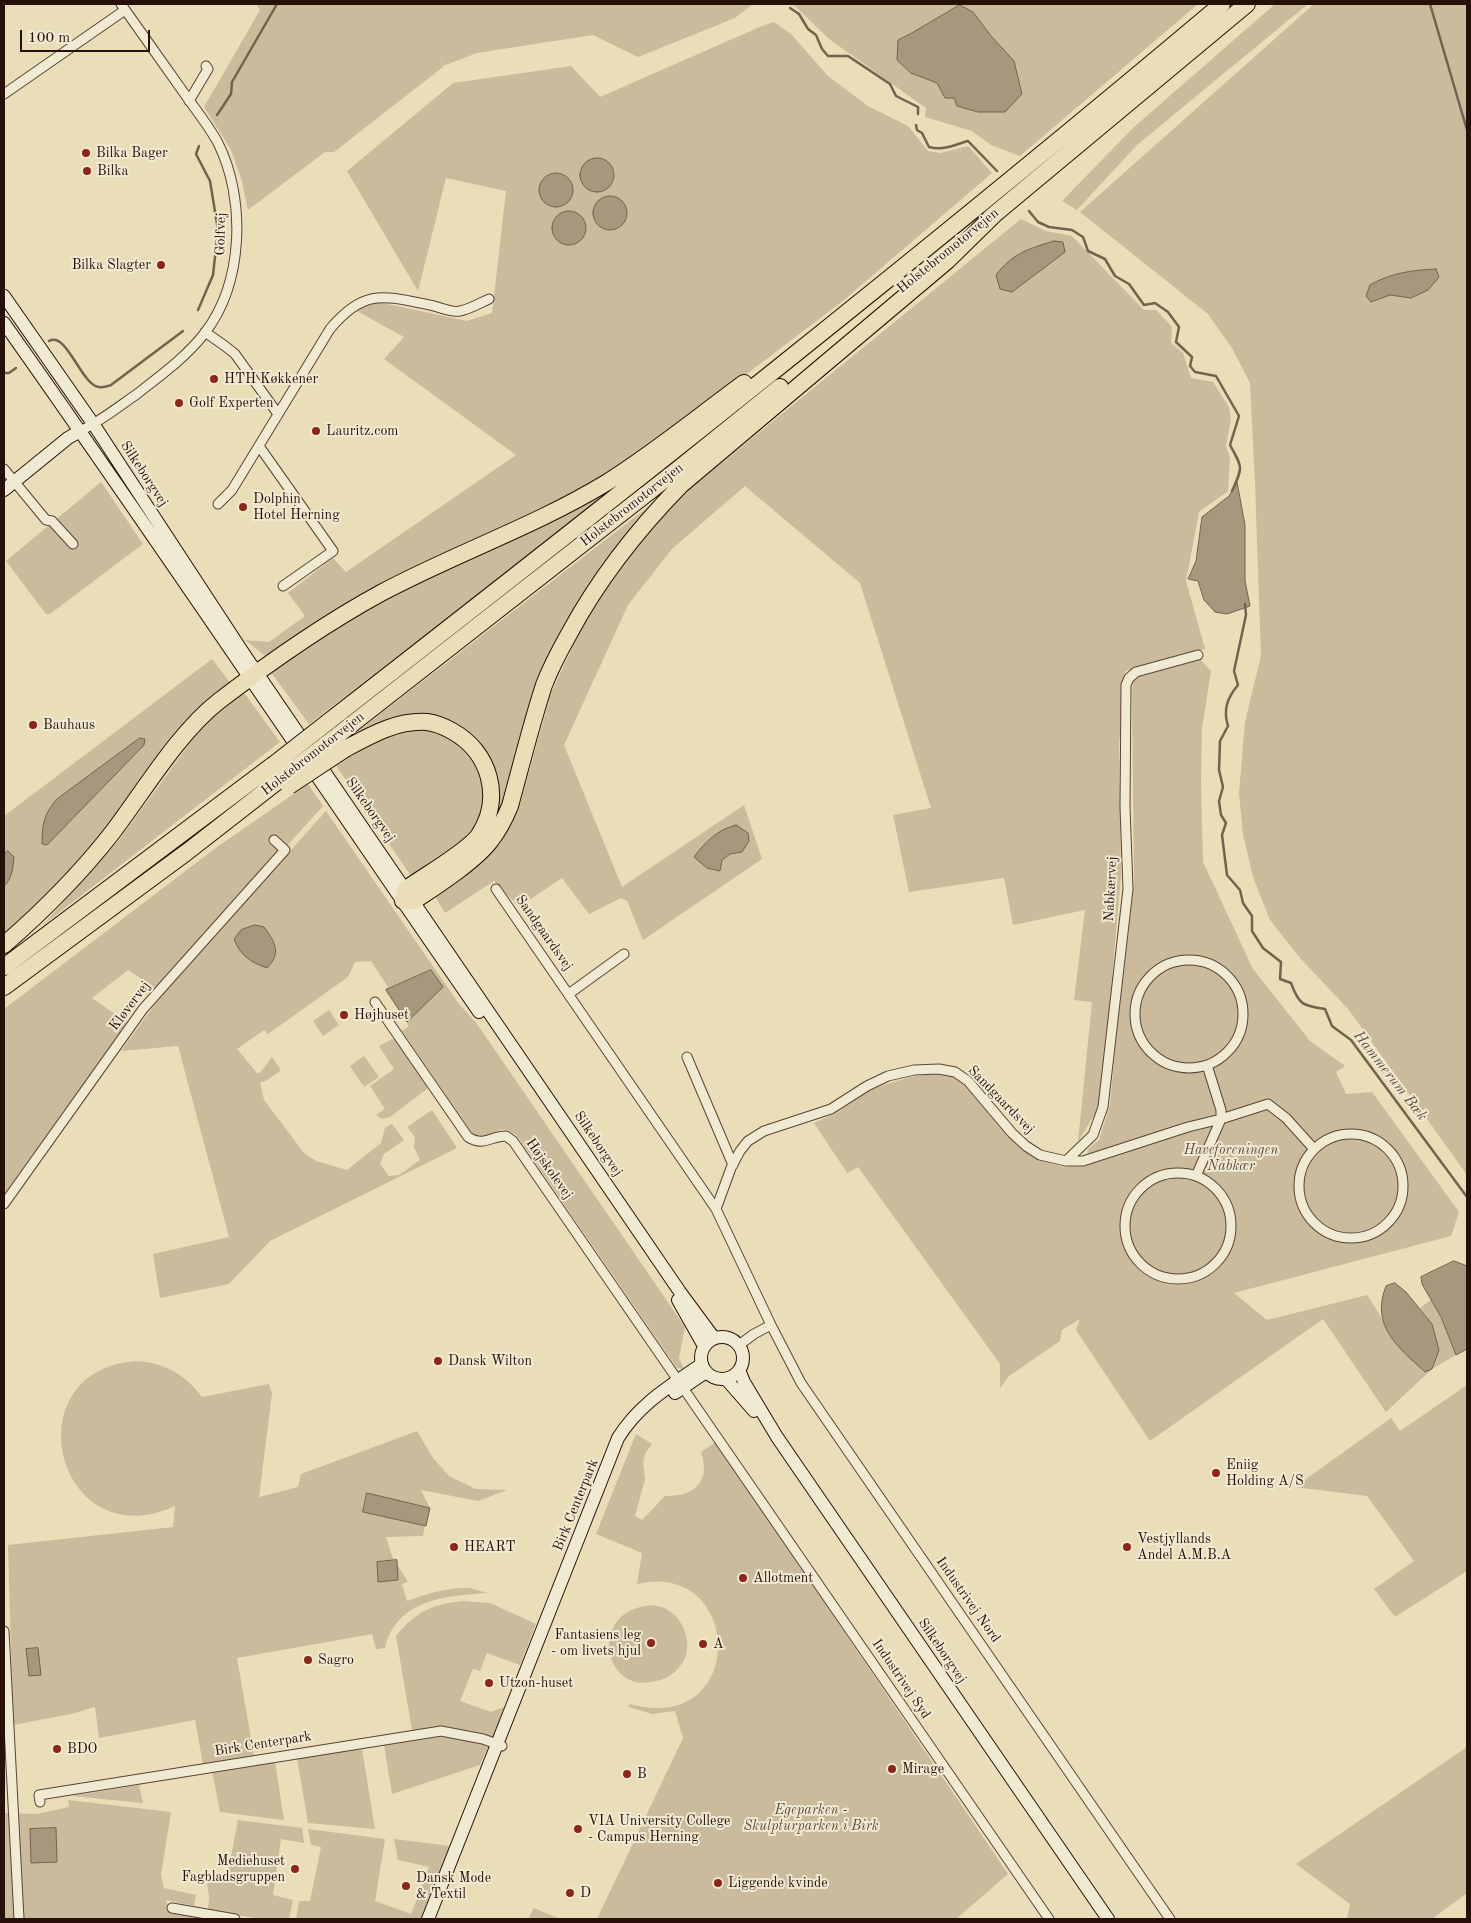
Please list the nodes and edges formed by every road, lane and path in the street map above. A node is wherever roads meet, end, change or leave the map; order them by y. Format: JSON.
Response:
{"nodes":[{"id":1,"x":1222,"y":4,"type":"edge"},
{"id":2,"x":1247,"y":4,"type":"edge"},
{"id":3,"x":123,"y":7,"type":"edge"},
{"id":4,"x":206,"y":66,"type":"dead end"},
{"id":5,"x":4,"y":94,"type":"edge"},
{"id":6,"x":189,"y":101,"type":"junction"},
{"id":7,"x":997,"y":212,"type":"junction"},
{"id":8,"x":873,"y":293,"type":"junction"},
{"id":9,"x":4,"y":296,"type":"edge"},
{"id":10,"x":489,"y":299,"type":"dead end"},
{"id":11,"x":4,"y":323,"type":"edge"},
{"id":12,"x":205,"y":332,"type":"junction"},
{"id":13,"x":278,"y":414,"type":"junction"},
{"id":14,"x":94,"y":425,"type":"junction"},
{"id":15,"x":80,"y":432,"type":"junction"},
{"id":16,"x":259,"y":446,"type":"junction"},
{"id":17,"x":4,"y":469,"type":"edge"},
{"id":18,"x":9,"y":486,"type":"edge"},
{"id":19,"x":218,"y":504,"type":"dead end"},
{"id":20,"x":73,"y":544,"type":"dead end"},
{"id":21,"x":283,"y":586,"type":"dead end"},
{"id":22,"x":1198,"y":655,"type":"dead end"},
{"id":23,"x":253,"y":676,"type":"junction"},
{"id":24,"x":337,"y":735,"type":"junction"},
{"id":25,"x":281,"y":776,"type":"junction"},
{"id":26,"x":274,"y":840,"type":"dead end"},
{"id":27,"x":496,"y":889,"type":"dead end"},
{"id":28,"x":408,"y":897,"type":"junction"},
{"id":29,"x":4,"y":945,"type":"edge"},
{"id":30,"x":624,"y":954,"type":"dead end"},
{"id":31,"x":4,"y":967,"type":"edge"},
{"id":32,"x":4,"y":987,"type":"edge"},
{"id":33,"x":570,"y":993,"type":"junction"},
{"id":34,"x":376,"y":1002,"type":"dead end"},
{"id":35,"x":687,"y":1057,"type":"dead end"},
{"id":36,"x":1207,"y":1065,"type":"junction"},
{"id":37,"x":1221,"y":1119,"type":"junction"},
{"id":38,"x":1314,"y":1149,"type":"junction"},
{"id":39,"x":1066,"y":1161,"type":"junction"},
{"id":40,"x":732,"y":1165,"type":"junction"},
{"id":41,"x":1196,"y":1176,"type":"junction"},
{"id":42,"x":4,"y":1204,"type":"edge"},
{"id":43,"x":716,"y":1209,"type":"junction"},
{"id":44,"x":771,"y":1325,"type":"junction"},
{"id":45,"x":709,"y":1342,"type":"junction"},
{"id":46,"x":739,"y":1345,"type":"junction"},
{"id":47,"x":704,"y":1368,"type":"junction"},
{"id":48,"x":739,"y":1370,"type":"junction"},
{"id":49,"x":726,"y":1378,"type":"junction"},
{"id":50,"x":681,"y":1384,"type":"junction"},
{"id":51,"x":777,"y":1437,"type":"junction"},
{"id":52,"x":730,"y":1454,"type":"joint"},
{"id":53,"x":4,"y":1631,"type":"edge"},
{"id":54,"x":500,"y":1745,"type":"junction"},
{"id":55,"x":40,"y":1802,"type":"dead end"},
{"id":56,"x":172,"y":1908,"type":"dead end"},
{"id":57,"x":19,"y":1919,"type":"edge"},
{"id":58,"x":234,"y":1919,"type":"edge"},
{"id":59,"x":428,"y":1919,"type":"edge"},
{"id":60,"x":436,"y":1919,"type":"edge"},
{"id":61,"x":1049,"y":1919,"type":"edge"},
{"id":62,"x":1107,"y":1919,"type":"edge"},
{"id":63,"x":1170,"y":1919,"type":"edge"}],
"edges":[{"from":1,"to":8,"type":"highway","name":"Holstebromotorvejen"},
{"from":2,"to":7,"type":"highway","name":"Holstebromotorvejen"},
{"from":3,"to":5,"type":"street"},
{"from":3,"to":6,"type":"street","name":"Golfvej"},
{"from":4,"to":6,"type":"street"},
{"from":6,"to":12,"type":"street","name":"Golfvej"},
{"from":7,"to":24,"type":"highway","name":"Holstebromotorvejen"},
{"from":7,"to":28,"type":"highway"},
{"from":8,"to":23,"type":"highway"},
{"from":8,"to":24,"type":"highway","name":"Holstebromotorvejen"},
{"from":9,"to":14,"type":"main road","name":"Silkeborgvej"},
{"from":10,"to":13,"type":"street"},
{"from":11,"to":15,"type":"main road","name":"Silkeborgvej"},
{"from":12,"to":13,"type":"street"},
{"from":12,"to":14,"type":"street","name":"Golfvej"},
{"from":13,"to":16,"type":"street"},
{"from":14,"to":15,"type":"street","name":"Golfvej"},
{"from":14,"to":23,"type":"main road","name":"Silkeborgvej"},
{"from":15,"to":18,"type":"main road"},
{"from":15,"to":23,"type":"main road","name":"Silkeborgvej"},
{"from":16,"to":19,"type":"street"},
{"from":16,"to":21,"type":"street"},
{"from":17,"to":18,"type":"street"},
{"from":18,"to":20,"type":"street"},
{"from":22,"to":39,"type":"street","name":"Nabkærvej"},
{"from":23,"to":28,"type":"main road","name":"Silkeborgvej"},
{"from":23,"to":29,"type":"highway"},
{"from":24,"to":25,"type":"highway","bridge":true},
{"from":24,"to":25,"type":"highway","name":"Holstebromotorvejen","bridge":true},
{"from":24,"to":28,"type":"highway"},
{"from":25,"to":31,"type":"highway","name":"Holstebromotorvejen"},
{"from":25,"to":32,"type":"highway"},
{"from":26,"to":42,"type":"street","name":"Kløvervej"},
{"from":27,"to":33,"type":"street","name":"Sandgaardsvej"},
{"from":28,"to":45,"type":"main road","name":"Silkeborgvej"},
{"from":30,"to":33,"type":"street","name":"Sandgaardsvej"},
{"from":33,"to":43,"type":"street","name":"Sandgaardsvej"},
{"from":34,"to":50,"type":"street","name":"Højskolevej"},
{"from":35,"to":40,"type":"street"},
{"from":36,"to":36,"type":"street"},
{"from":36,"to":37,"type":"street"},
{"from":37,"to":38,"type":"street","name":"Sandgaardsvej"},
{"from":37,"to":39,"type":"street","name":"Sandgaardsvej"},
{"from":37,"to":41,"type":"street"},
{"from":38,"to":38,"type":"street"},
{"from":39,"to":40,"type":"street","name":"Sandgaardsvej"},
{"from":40,"to":43,"type":"street","name":"Sandgaardsvej"},
{"from":41,"to":41,"type":"street"},
{"from":43,"to":44,"type":"street","name":"Sandgaardsvej"},
{"from":44,"to":46,"type":"street"},
{"from":44,"to":63,"type":"street","name":"Industrivej Nord"},
{"from":45,"to":46,"type":"main road"},
{"from":45,"to":47,"type":"main road"},
{"from":46,"to":48,"type":"main road"},
{"from":47,"to":49,"type":"main road"},
{"from":47,"to":50,"type":"main road","name":"Birk Centerpark"},
{"from":48,"to":49,"type":"main road"},
{"from":48,"to":51,"type":"main road","name":"Silkeborgvej"},
{"from":49,"to":51,"type":"main road","name":"Silkeborgvej"},
{"from":50,"to":52,"type":"street","name":"Højskolevej"},
{"from":50,"to":54,"type":"main road","name":"Birk Centerpark"},
{"from":51,"to":62,"type":"main road","name":"Silkeborgvej"},
{"from":52,"to":61,"type":"street","name":"Industrivej Syd"},
{"from":53,"to":57,"type":"street"},
{"from":54,"to":55,"type":"street","name":"Birk Centerpark"},
{"from":54,"to":59,"type":"main road","name":"Birk Centerpark"},
{"from":54,"to":60,"type":"main road","name":"Birk Centerpark"},
{"from":56,"to":58,"type":"street"}]}
